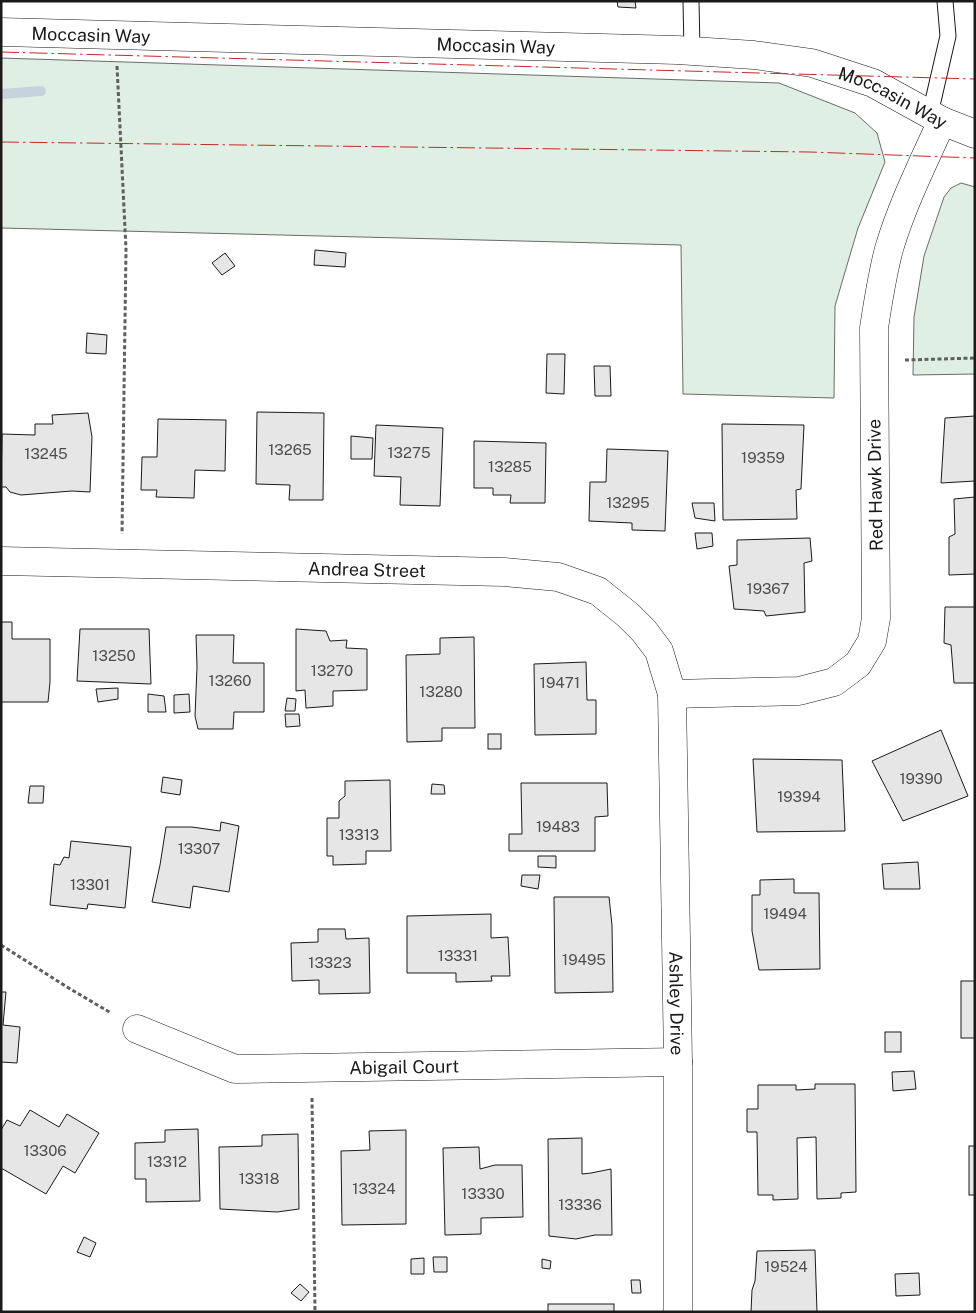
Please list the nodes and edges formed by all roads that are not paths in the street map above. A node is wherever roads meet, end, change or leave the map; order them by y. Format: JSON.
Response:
{"nodes":[{"id":1,"x":691,"y":1,"type":"edge"},
{"id":2,"x":946,"y":1,"type":"edge"},
{"id":3,"x":1,"y":32,"type":"edge"},
{"id":4,"x":692,"y":51,"type":"junction"},
{"id":5,"x":936,"y":117,"type":"junction"},
{"id":6,"x":975,"y":134,"type":"edge"},
{"id":7,"x":1,"y":561,"type":"edge"},
{"id":8,"x":672,"y":694,"type":"junction"},
{"id":9,"x":137,"y":1029,"type":"road end"},
{"id":10,"x":678,"y":1062,"type":"junction"},
{"id":11,"x":678,"y":1312,"type":"edge"}],
"edges":[{"from":1,"to":4,"type":"lane"},
{"from":2,"to":5,"type":"lane"},
{"from":3,"to":4,"type":"street","name":"Moccasin Way"},
{"from":4,"to":5,"type":"street","name":"Moccasin Way"},
{"from":5,"to":6,"type":"street","name":"Moccasin Way"},
{"from":5,"to":8,"type":"street","name":"Red Hawk Drive"},
{"from":7,"to":8,"type":"street","name":"Andrea Street"},
{"from":8,"to":10,"type":"street","name":"Ashley Drive"},
{"from":9,"to":10,"type":"street","name":"Abigail Court"},
{"from":10,"to":11,"type":"street","name":"Ashley Drive"}]}
